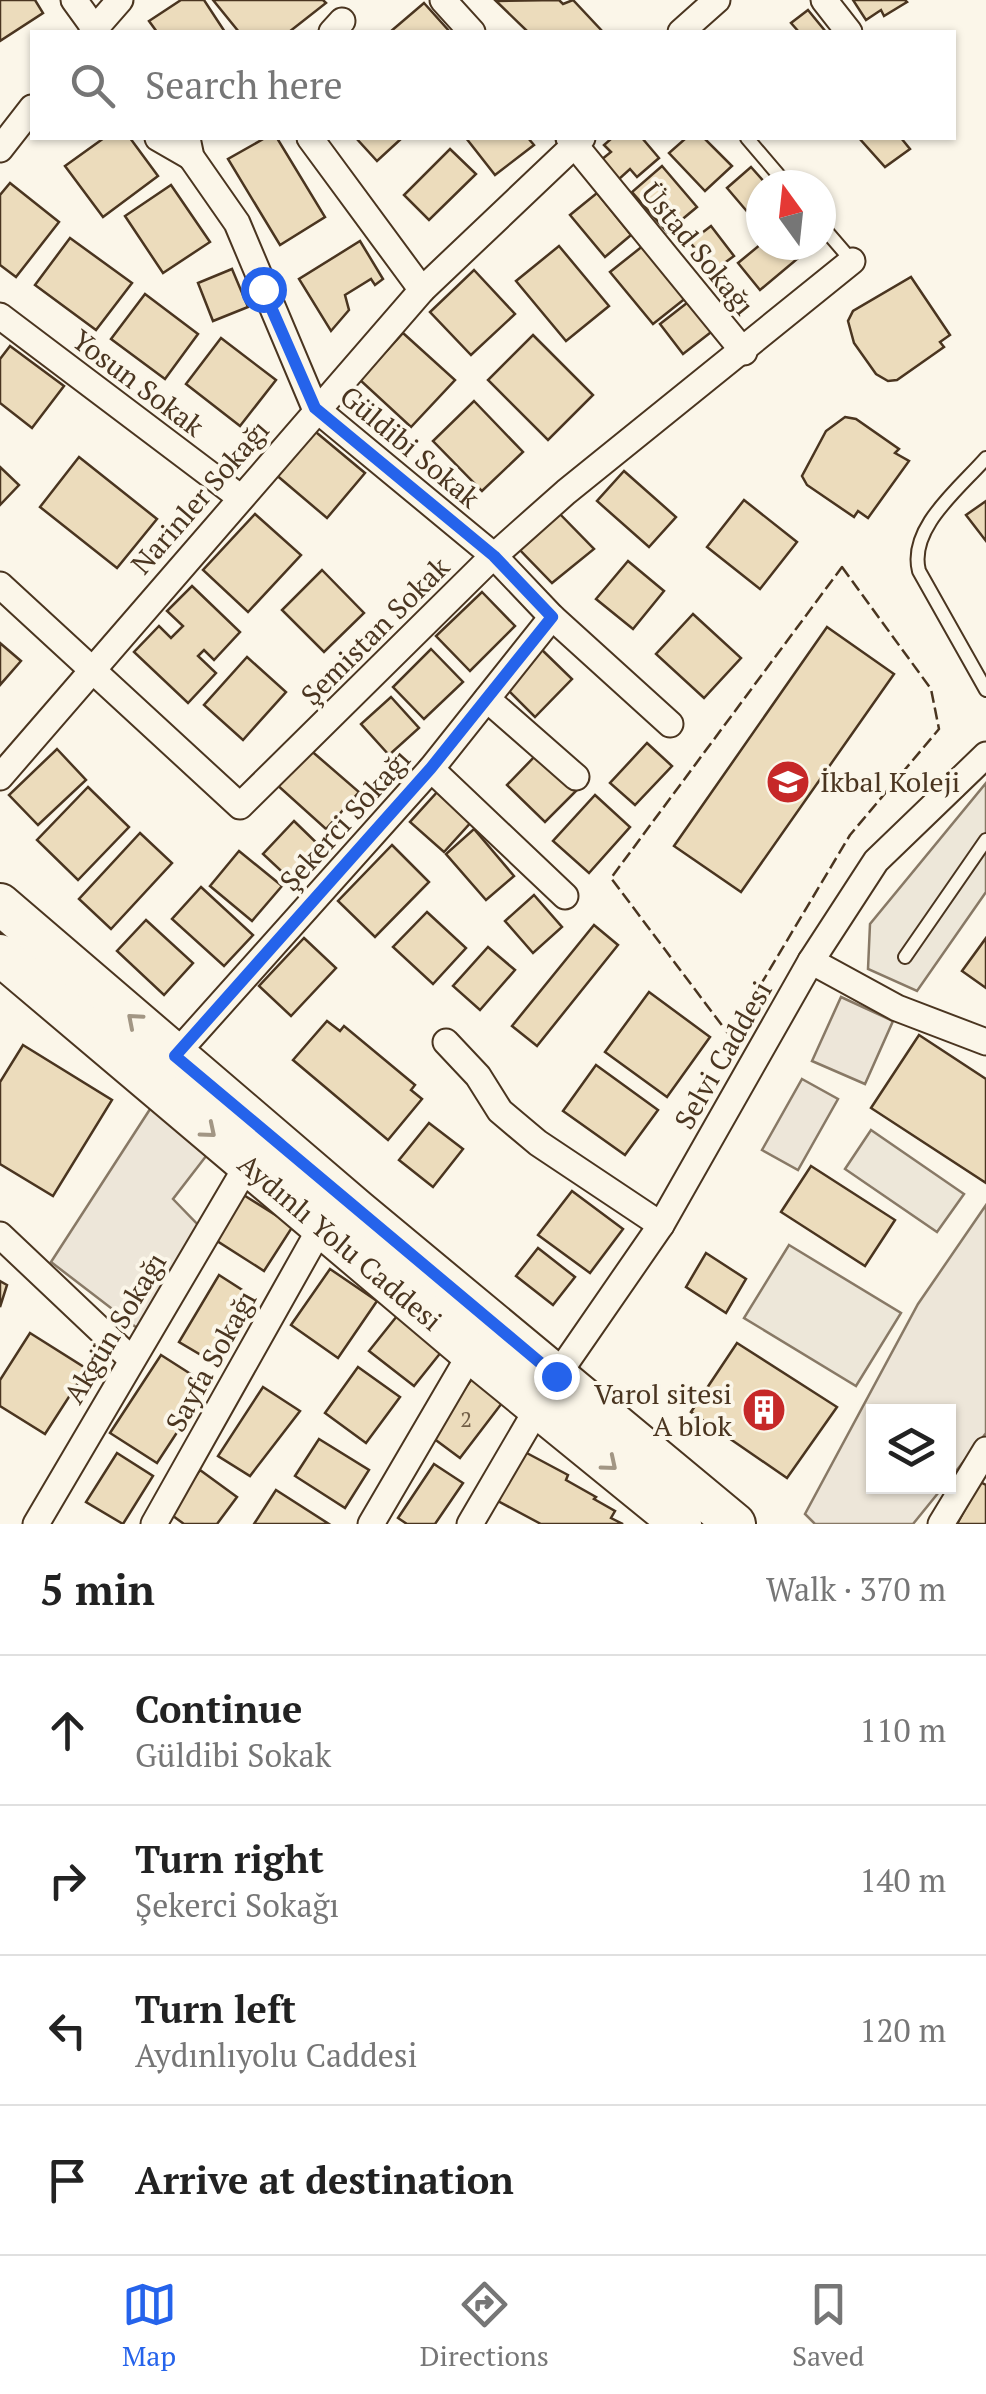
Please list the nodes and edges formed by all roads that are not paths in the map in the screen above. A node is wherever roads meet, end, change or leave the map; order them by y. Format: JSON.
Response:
{"nodes":[{"id":1,"x":74,"y":0,"type":"edge"},
{"id":2,"x":442,"y":0,"type":"edge"},
{"id":3,"x":717,"y":0,"type":"edge"},
{"id":4,"x":824,"y":0,"type":"edge"},
{"id":5,"x":106,"y":22,"type":"edge"},
{"id":6,"x":470,"y":30,"type":"edge"},
{"id":7,"x":683,"y":30,"type":"edge"},
{"id":8,"x":847,"y":30,"type":"edge"},
{"id":9,"x":30,"y":111,"type":"edge"},
{"id":10,"x":165,"y":140,"type":"edge"},
{"id":11,"x":311,"y":140,"type":"edge"},
{"id":12,"x":575,"y":140,"type":"edge"},
{"id":13,"x":748,"y":140,"type":"edge"},
{"id":14,"x":189,"y":147,"type":"edge"},
{"id":15,"x":0,"y":149,"type":"edge"},
{"id":16,"x":774,"y":170,"type":"edge"},
{"id":17,"x":836,"y":243,"type":"edge"},
{"id":18,"x":852,"y":262,"type":"joint"},
{"id":19,"x":422,"y":290,"type":"junction"},
{"id":20,"x":0,"y":316,"type":"edge"},
{"id":21,"x":744,"y":352,"type":"junction"},
{"id":22,"x":315,"y":408,"type":"junction"},
{"id":23,"x":986,"y":458,"type":"edge"},
{"id":24,"x":241,"y":498,"type":"junction"},
{"id":25,"x":494,"y":556,"type":"junction"},
{"id":26,"x":0,"y":585,"type":"edge"},
{"id":27,"x":552,"y":617,"type":"junction"},
{"id":28,"x":93,"y":667,"type":"junction"},
{"id":29,"x":986,"y":690,"type":"edge"},
{"id":30,"x":488,"y":698,"type":"junction"},
{"id":31,"x":670,"y":724,"type":"dead end"},
{"id":32,"x":986,"y":755,"type":"edge"},
{"id":33,"x":431,"y":768,"type":"junction"},
{"id":34,"x":0,"y":777,"type":"edge"},
{"id":35,"x":576,"y":777,"type":"dead end"},
{"id":36,"x":986,"y":840,"type":"edge"},
{"id":37,"x":566,"y":896,"type":"dead end"},
{"id":38,"x":0,"y":904,"type":"edge"},
{"id":39,"x":0,"y":955,"type":"edge"},
{"id":40,"x":905,"y":957,"type":"dead end"},
{"id":41,"x":811,"y":961,"type":"junction"},
{"id":42,"x":446,"y":1042,"type":"dead end"},
{"id":43,"x":986,"y":1042,"type":"edge"},
{"id":44,"x":175,"y":1056,"type":"junction"},
{"id":45,"x":248,"y":1164,"type":"junction"},
{"id":46,"x":660,"y":1225,"type":"junction"},
{"id":47,"x":320,"y":1227,"type":"junction"},
{"id":48,"x":0,"y":1236,"type":"edge"},
{"id":49,"x":471,"y":1353,"type":"junction"},
{"id":50,"x":131,"y":1359,"type":"junction"},
{"id":51,"x":547,"y":1391,"type":"junction"},
{"id":52,"x":986,"y":1450,"type":"edge"},
{"id":53,"x":36,"y":1524,"type":"edge"},
{"id":54,"x":154,"y":1524,"type":"edge"},
{"id":55,"x":371,"y":1524,"type":"edge"},
{"id":56,"x":470,"y":1524,"type":"edge"},
{"id":57,"x":682,"y":1524,"type":"edge"},
{"id":58,"x":735,"y":1524,"type":"edge"},
{"id":59,"x":941,"y":1524,"type":"edge"}],
"edges":[{"from":1,"to":5,"type":"street"},
{"from":2,"to":6,"type":"street"},
{"from":3,"to":7,"type":"street"},
{"from":4,"to":8,"type":"street"},
{"from":9,"to":15,"type":"street"},
{"from":10,"to":14,"type":"street"},
{"from":11,"to":19,"type":"street"},
{"from":12,"to":19,"type":"street","name":"Narinler Sokağı"},
{"from":12,"to":21,"type":"street","name":"Üstad Sokağı"},
{"from":13,"to":16,"type":"lane"},
{"from":14,"to":22,"type":"street","name":"Güldibi Sokak"},
{"from":17,"to":18,"type":"lane"},
{"from":18,"to":21,"type":"street","name":"Şemistan Sokak"},
{"from":19,"to":22,"type":"street","name":"Narinler Sokağı"},
{"from":20,"to":24,"type":"street","name":"Yosun Sokak"},
{"from":21,"to":25,"type":"street","name":"Şemistan Sokak"},
{"from":22,"to":24,"type":"street","name":"Narinler Sokağı"},
{"from":22,"to":25,"type":"street","name":"Güldibi Sokak"},
{"from":23,"to":29,"type":"lane"},
{"from":24,"to":28,"type":"street","name":"Narinler Sokağı"},
{"from":25,"to":27,"type":"street","name":"Güldibi Sokak"},
{"from":25,"to":28,"type":"street","name":"Şemistan Sokak"},
{"from":26,"to":28,"type":"street"},
{"from":27,"to":30,"type":"street","name":"Şekerci Sokağı"},
{"from":27,"to":31,"type":"street","name":"Güldibi Sokak"},
{"from":28,"to":34,"type":"street","name":"Narinler Sokağı"},
{"from":30,"to":33,"type":"street","name":"Şekerci Sokağı"},
{"from":30,"to":35,"type":"street"},
{"from":32,"to":41,"type":"street","name":"Selvi Caddesi"},
{"from":33,"to":37,"type":"street"},
{"from":33,"to":44,"type":"street","name":"Şekerci Sokağı"},
{"from":36,"to":40,"type":"lane"},
{"from":44,"to":38,"type":"main road","one_way":true},
{"from":39,"to":45,"type":"main road","name":"Aydınlı Yolu Caddesi","one_way":true},
{"from":41,"to":43,"type":"street"},
{"from":41,"to":46,"type":"street","name":"Selvi Caddesi"},
{"from":42,"to":46,"type":"street"},
{"from":44,"to":51,"type":"main road"},
{"from":45,"to":47,"type":"main road","name":"Aydınlı Yolu Caddesi"},
{"from":45,"to":50,"type":"street","name":"Akgün Sokağı"},
{"from":46,"to":51,"type":"street","name":"Selvi Caddesi"},
{"from":47,"to":49,"type":"main road","name":"Aydınlı Yolu Caddesi"},
{"from":47,"to":54,"type":"street","name":"Sayfa Sokağı"},
{"from":48,"to":50,"type":"street"},
{"from":49,"to":51,"type":"main road","name":"Aydınlı Yolu Caddesi"},
{"from":49,"to":55,"type":"street"},
{"from":50,"to":53,"type":"street","name":"Akgün Sokağı"},
{"from":51,"to":56,"type":"street","name":"Selvi Caddesi"},
{"from":51,"to":57,"type":"main road","name":"Aydınlı Yolu Caddesi","one_way":true},
{"from":51,"to":58,"type":"main road"},
{"from":52,"to":59,"type":"street"}]}
